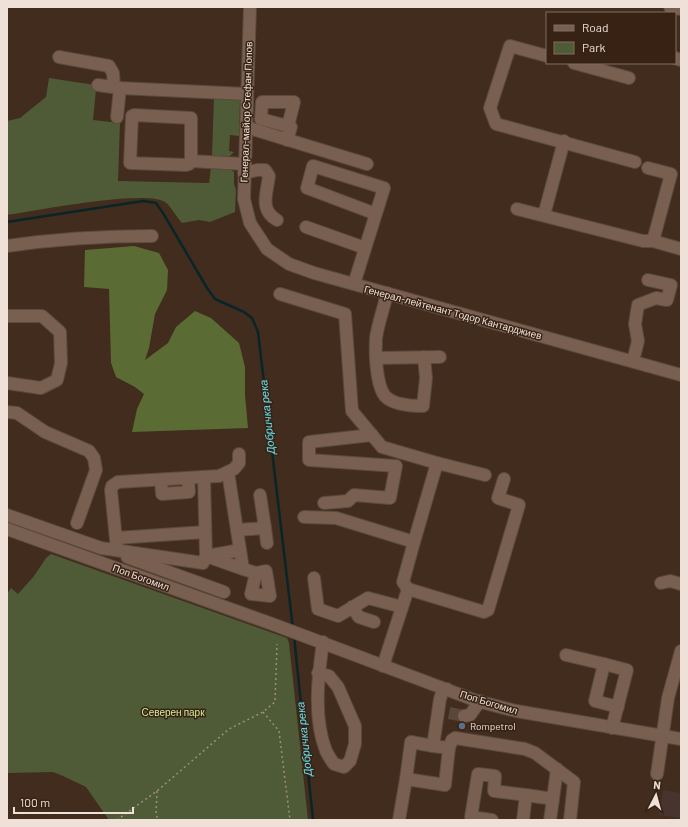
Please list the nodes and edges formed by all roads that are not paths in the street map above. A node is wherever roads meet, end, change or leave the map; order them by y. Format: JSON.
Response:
{"nodes":[{"id":1,"x":250,"y":7,"type":"edge"},
{"id":2,"x":670,"y":7,"type":"edge"},
{"id":3,"x":681,"y":9,"type":"edge"},
{"id":4,"x":546,"y":56,"type":"edge"},
{"id":5,"x":59,"y":57,"type":"dead end"},
{"id":6,"x":578,"y":64,"type":"edge"},
{"id":7,"x":629,"y":78,"type":"dead end"},
{"id":8,"x":98,"y":85,"type":"dead end"},
{"id":9,"x":117,"y":88,"type":"junction"},
{"id":10,"x":247,"y":94,"type":"junction"},
{"id":11,"x":118,"y":117,"type":"dead end"},
{"id":12,"x":288,"y":126,"type":"dead end"},
{"id":13,"x":246,"y":127,"type":"junction"},
{"id":14,"x":287,"y":140,"type":"junction"},
{"id":15,"x":564,"y":141,"type":"junction"},
{"id":16,"x":190,"y":161,"type":"junction"},
{"id":17,"x":635,"y":162,"type":"dead end"},
{"id":18,"x":367,"y":164,"type":"dead end"},
{"id":19,"x":244,"y":168,"type":"junction"},
{"id":20,"x":648,"y":168,"type":"dead end"},
{"id":21,"x":676,"y":175,"type":"edge"},
{"id":22,"x":517,"y":209,"type":"dead end"},
{"id":23,"x":376,"y":214,"type":"junction"},
{"id":24,"x":544,"y":215,"type":"junction"},
{"id":25,"x":248,"y":216,"type":"joint"},
{"id":26,"x":277,"y":220,"type":"dead end"},
{"id":27,"x":306,"y":227,"type":"dead end"},
{"id":28,"x":152,"y":236,"type":"dead end"},
{"id":29,"x":653,"y":241,"type":"junction"},
{"id":30,"x":7,"y":246,"type":"edge"},
{"id":31,"x":366,"y":248,"type":"junction"},
{"id":32,"x":681,"y":249,"type":"edge"},
{"id":33,"x":648,"y":280,"type":"dead end"},
{"id":34,"x":354,"y":284,"type":"junction"},
{"id":35,"x":676,"y":284,"type":"edge"},
{"id":36,"x":387,"y":293,"type":"junction"},
{"id":37,"x":280,"y":294,"type":"dead end"},
{"id":38,"x":7,"y":316,"type":"edge"},
{"id":39,"x":440,"y":356,"type":"dead end"},
{"id":40,"x":424,"y":357,"type":"junction"},
{"id":41,"x":377,"y":358,"type":"junction"},
{"id":42,"x":633,"y":362,"type":"junction"},
{"id":43,"x":681,"y":375,"type":"edge"},
{"id":44,"x":7,"y":383,"type":"edge"},
{"id":45,"x":7,"y":412,"type":"edge"},
{"id":46,"x":372,"y":435,"type":"junction"},
{"id":47,"x":382,"y":447,"type":"junction"},
{"id":48,"x":239,"y":454,"type":"dead end"},
{"id":49,"x":437,"y":463,"type":"junction"},
{"id":50,"x":396,"y":466,"type":"junction"},
{"id":51,"x":228,"y":472,"type":"junction"},
{"id":52,"x":486,"y":475,"type":"dead end"},
{"id":53,"x":204,"y":477,"type":"junction"},
{"id":54,"x":504,"y":479,"type":"dead end"},
{"id":55,"x":260,"y":495,"type":"dead end"},
{"id":56,"x":324,"y":503,"type":"dead end"},
{"id":57,"x":7,"y":515,"type":"edge"},
{"id":58,"x":304,"y":517,"type":"dead end"},
{"id":59,"x":77,"y":523,"type":"dead end"},
{"id":60,"x":265,"y":528,"type":"junction"},
{"id":61,"x":7,"y":529,"type":"edge"},
{"id":62,"x":237,"y":530,"type":"junction"},
{"id":63,"x":205,"y":532,"type":"junction"},
{"id":64,"x":116,"y":538,"type":"junction"},
{"id":65,"x":414,"y":542,"type":"junction"},
{"id":66,"x":267,"y":543,"type":"dead end"},
{"id":67,"x":101,"y":548,"type":"junction"},
{"id":68,"x":117,"y":550,"type":"junction"},
{"id":69,"x":240,"y":550,"type":"junction"},
{"id":70,"x":204,"y":560,"type":"junction"},
{"id":71,"x":243,"y":569,"type":"junction"},
{"id":72,"x":256,"y":573,"type":"dead end"},
{"id":73,"x":314,"y":578,"type":"dead end"},
{"id":74,"x":196,"y":582,"type":"junction"},
{"id":75,"x":661,"y":583,"type":"dead end"},
{"id":76,"x":681,"y":584,"type":"edge"},
{"id":77,"x":408,"y":589,"type":"junction"},
{"id":78,"x":224,"y":592,"type":"dead end"},
{"id":79,"x":352,"y":607,"type":"junction"},
{"id":80,"x":402,"y":607,"type":"junction"},
{"id":81,"x":374,"y":622,"type":"dead end"},
{"id":82,"x":323,"y":642,"type":"junction"},
{"id":83,"x":681,"y":651,"type":"edge"},
{"id":84,"x":566,"y":655,"type":"dead end"},
{"id":85,"x":604,"y":664,"type":"junction"},
{"id":86,"x":383,"y":666,"type":"junction"},
{"id":87,"x":318,"y":673,"type":"junction"},
{"id":88,"x":443,"y":694,"type":"junction"},
{"id":89,"x":480,"y":701,"type":"junction"},
{"id":90,"x":618,"y":707,"type":"junction"},
{"id":91,"x":449,"y":713,"type":"dead end"},
{"id":92,"x":464,"y":716,"type":"dead end"},
{"id":93,"x":612,"y":728,"type":"junction"},
{"id":94,"x":662,"y":736,"type":"junction"},
{"id":95,"x":681,"y":739,"type":"edge"},
{"id":96,"x":433,"y":746,"type":"junction"},
{"id":97,"x":449,"y":748,"type":"junction"},
{"id":98,"x":557,"y":769,"type":"junction"},
{"id":99,"x":657,"y":774,"type":"dead end"},
{"id":100,"x":406,"y":779,"type":"junction"},
{"id":101,"x":526,"y":795,"type":"junction"},
{"id":102,"x":553,"y":799,"type":"junction"},
{"id":103,"x":399,"y":820,"type":"edge"},
{"id":104,"x":492,"y":820,"type":"edge"},
{"id":105,"x":523,"y":820,"type":"edge"},
{"id":106,"x":550,"y":820,"type":"edge"},
{"id":107,"x":570,"y":820,"type":"edge"}],
"edges":[{"from":1,"to":10,"type":"street","name":"Генерал-майор Стефан Попов"},
{"from":2,"to":3,"type":"street"},
{"from":4,"to":15,"type":"street"},
{"from":5,"to":9,"type":"street"},
{"from":6,"to":7,"type":"street"},
{"from":8,"to":9,"type":"street"},
{"from":9,"to":10,"type":"street"},
{"from":9,"to":11,"type":"street"},
{"from":10,"to":13,"type":"street","name":"Генерал-майор Стефан Попов"},
{"from":12,"to":14,"type":"street"},
{"from":13,"to":14,"type":"street"},
{"from":13,"to":19,"type":"street","name":"Генерал-майор Стефан Попов"},
{"from":14,"to":18,"type":"street"},
{"from":15,"to":17,"type":"street"},
{"from":15,"to":24,"type":"street"},
{"from":16,"to":16,"type":"street"},
{"from":16,"to":19,"type":"street"},
{"from":19,"to":25,"type":"street","name":"Генерал-майор Стефан Попов"},
{"from":19,"to":26,"type":"street"},
{"from":20,"to":21,"type":"street"},
{"from":21,"to":29,"type":"street"},
{"from":22,"to":24,"type":"street"},
{"from":23,"to":23,"type":"street"},
{"from":23,"to":31,"type":"street"},
{"from":24,"to":29,"type":"street"},
{"from":25,"to":34,"type":"street","name":"Генерал-лейтенант Тодор Кантарджиев"},
{"from":27,"to":31,"type":"street"},
{"from":28,"to":30,"type":"street"},
{"from":29,"to":32,"type":"street"},
{"from":31,"to":34,"type":"street"},
{"from":33,"to":35,"type":"street"},
{"from":34,"to":36,"type":"street","name":"Генерал-лейтенант Тодор Кантарджиев"},
{"from":35,"to":42,"type":"street"},
{"from":36,"to":41,"type":"street"},
{"from":36,"to":42,"type":"street","name":"Генерал-лейтенант Тодор Кантарджиев"},
{"from":37,"to":46,"type":"street"},
{"from":38,"to":44,"type":"street"},
{"from":39,"to":40,"type":"street"},
{"from":40,"to":41,"type":"street"},
{"from":40,"to":41,"type":"street"},
{"from":42,"to":43,"type":"street","name":"Генерал-лейтенант Тодор Кантарджиев"},
{"from":45,"to":59,"type":"street"},
{"from":46,"to":47,"type":"street"},
{"from":46,"to":50,"type":"street"},
{"from":47,"to":49,"type":"street"},
{"from":47,"to":50,"type":"street"},
{"from":48,"to":51,"type":"street"},
{"from":49,"to":52,"type":"street"},
{"from":49,"to":65,"type":"street"},
{"from":50,"to":56,"type":"street"},
{"from":51,"to":53,"type":"street"},
{"from":51,"to":62,"type":"street"},
{"from":53,"to":63,"type":"street"},
{"from":53,"to":64,"type":"street"},
{"from":54,"to":77,"type":"street"},
{"from":55,"to":60,"type":"street"},
{"from":57,"to":67,"type":"street"},
{"from":58,"to":65,"type":"street"},
{"from":60,"to":62,"type":"street"},
{"from":60,"to":66,"type":"street"},
{"from":61,"to":82,"type":"street","name":"Поп Богомил"},
{"from":62,"to":69,"type":"street"},
{"from":63,"to":64,"type":"street"},
{"from":63,"to":70,"type":"street"},
{"from":64,"to":68,"type":"street"},
{"from":65,"to":77,"type":"street"},
{"from":67,"to":68,"type":"street"},
{"from":67,"to":74,"type":"street"},
{"from":68,"to":70,"type":"street"},
{"from":69,"to":70,"type":"street"},
{"from":69,"to":71,"type":"street"},
{"from":70,"to":71,"type":"street"},
{"from":70,"to":74,"type":"street"},
{"from":71,"to":72,"type":"street"},
{"from":73,"to":79,"type":"street"},
{"from":74,"to":78,"type":"street"},
{"from":75,"to":76,"type":"street"},
{"from":77,"to":80,"type":"street"},
{"from":79,"to":80,"type":"street"},
{"from":79,"to":81,"type":"street"},
{"from":80,"to":86,"type":"street"},
{"from":82,"to":86,"type":"street","name":"Поп Богомил"},
{"from":82,"to":87,"type":"street"},
{"from":83,"to":94,"type":"street"},
{"from":84,"to":85,"type":"street"},
{"from":85,"to":90,"type":"street"},
{"from":85,"to":90,"type":"street"},
{"from":86,"to":88,"type":"street","name":"Поп Богомил"},
{"from":87,"to":87,"type":"street"},
{"from":88,"to":89,"type":"street","name":"Поп Богомил"},
{"from":88,"to":91,"type":"street"},
{"from":88,"to":96,"type":"street"},
{"from":89,"to":92,"type":"street"},
{"from":89,"to":93,"type":"street","name":"Поп Богомил"},
{"from":90,"to":93,"type":"street"},
{"from":93,"to":94,"type":"street","name":"Поп Богомил"},
{"from":94,"to":95,"type":"street","name":"Поп Богомил"},
{"from":94,"to":99,"type":"street"},
{"from":96,"to":97,"type":"street"},
{"from":96,"to":100,"type":"street"},
{"from":97,"to":98,"type":"street"},
{"from":97,"to":100,"type":"street"},
{"from":98,"to":102,"type":"street"},
{"from":98,"to":107,"type":"street"},
{"from":100,"to":103,"type":"street"},
{"from":101,"to":102,"type":"street"},
{"from":101,"to":104,"type":"street"},
{"from":101,"to":105,"type":"street"},
{"from":102,"to":106,"type":"street"}]}
